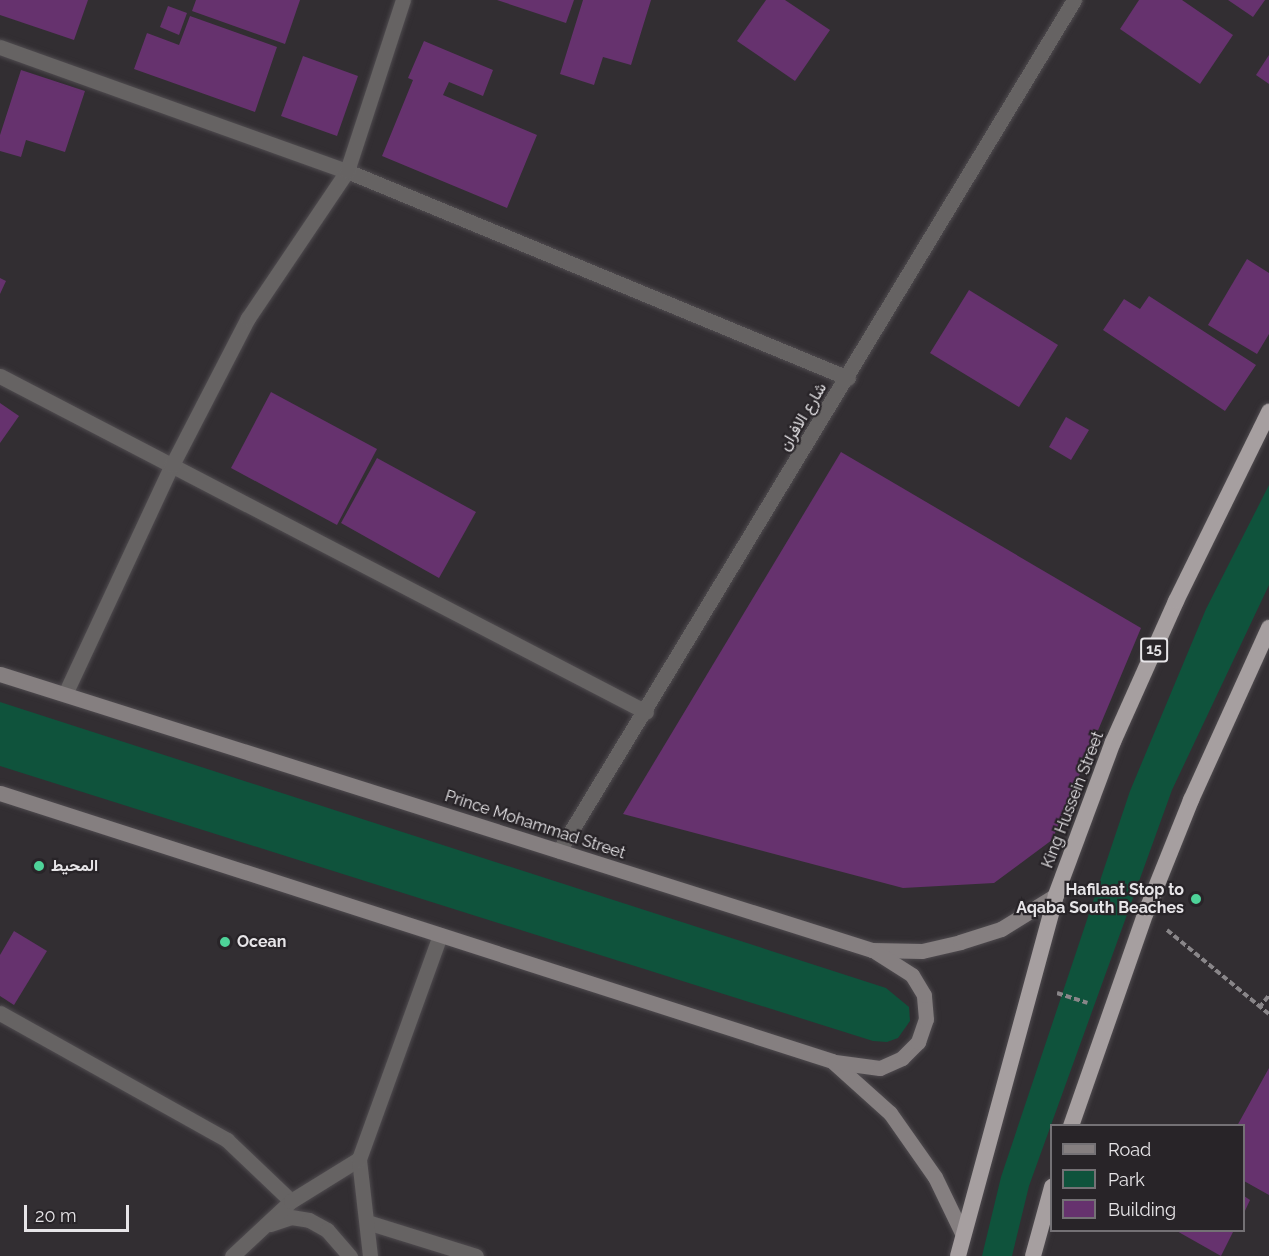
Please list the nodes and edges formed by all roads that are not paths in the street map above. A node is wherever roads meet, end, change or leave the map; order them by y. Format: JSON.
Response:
{"nodes":[{"id":1,"x":403,"y":0,"type":"edge"},
{"id":2,"x":1074,"y":0,"type":"edge"},
{"id":3,"x":0,"y":47,"type":"edge"},
{"id":4,"x":347,"y":171,"type":"junction"},
{"id":5,"x":0,"y":376,"type":"edge"},
{"id":6,"x":848,"y":378,"type":"junction"},
{"id":7,"x":1269,"y":412,"type":"edge"},
{"id":8,"x":172,"y":465,"type":"junction"},
{"id":9,"x":1269,"y":628,"type":"edge"},
{"id":10,"x":0,"y":674,"type":"edge"},
{"id":11,"x":65,"y":694,"type":"junction"},
{"id":12,"x":646,"y":712,"type":"junction"},
{"id":13,"x":0,"y":793,"type":"edge"},
{"id":14,"x":559,"y":851,"type":"junction"},
{"id":15,"x":1056,"y":895,"type":"junction"},
{"id":16,"x":440,"y":935,"type":"junction"},
{"id":17,"x":872,"y":950,"type":"junction"},
{"id":18,"x":0,"y":1013,"type":"edge"},
{"id":19,"x":832,"y":1061,"type":"junction"},
{"id":20,"x":1071,"y":1124,"type":"edge"},
{"id":21,"x":359,"y":1159,"type":"junction"},
{"id":22,"x":1050,"y":1193,"type":"edge"},
{"id":23,"x":291,"y":1201,"type":"junction"},
{"id":24,"x":367,"y":1222,"type":"junction"},
{"id":25,"x":255,"y":1233,"type":"junction"},
{"id":26,"x":963,"y":1234,"type":"junction"},
{"id":27,"x":232,"y":1256,"type":"edge"},
{"id":28,"x":350,"y":1256,"type":"edge"},
{"id":29,"x":370,"y":1256,"type":"edge"},
{"id":30,"x":476,"y":1256,"type":"edge"},
{"id":31,"x":958,"y":1256,"type":"edge"},
{"id":32,"x":1033,"y":1256,"type":"edge"}],
"edges":[{"from":1,"to":4,"type":"street"},
{"from":2,"to":6,"type":"street","name":"شارع الافران"},
{"from":3,"to":4,"type":"street"},
{"from":4,"to":6,"type":"street"},
{"from":4,"to":8,"type":"street"},
{"from":5,"to":8,"type":"street"},
{"from":6,"to":12,"type":"street","name":"شارع الافران"},
{"from":7,"to":15,"type":"highway","name":"King Hussein Street","number":"15"},
{"from":8,"to":11,"type":"street"},
{"from":8,"to":12,"type":"street"},
{"from":9,"to":20,"type":"highway"},
{"from":10,"to":11,"type":"main road","name":"Prince Mohammad Street"},
{"from":11,"to":14,"type":"main road","name":"Prince Mohammad Street"},
{"from":12,"to":14,"type":"street","name":"شارع الافران"},
{"from":13,"to":16,"type":"main road"},
{"from":14,"to":17,"type":"main road","name":"Prince Mohammad Street"},
{"from":15,"to":17,"type":"main road","name":"Prince Mohammad Street"},
{"from":15,"to":26,"type":"highway","name":"King Hussein Street"},
{"from":16,"to":19,"type":"main road"},
{"from":16,"to":21,"type":"street"},
{"from":17,"to":19,"type":"main road"},
{"from":18,"to":23,"type":"street"},
{"from":19,"to":26,"type":"main road"},
{"from":21,"to":23,"type":"street"},
{"from":21,"to":24,"type":"street"},
{"from":22,"to":32,"type":"highway"},
{"from":23,"to":25,"type":"street"},
{"from":24,"to":29,"type":"street"},
{"from":24,"to":30,"type":"street"},
{"from":25,"to":27,"type":"street"},
{"from":25,"to":28,"type":"street"},
{"from":26,"to":31,"type":"highway","name":"King Hussein Street"}]}
